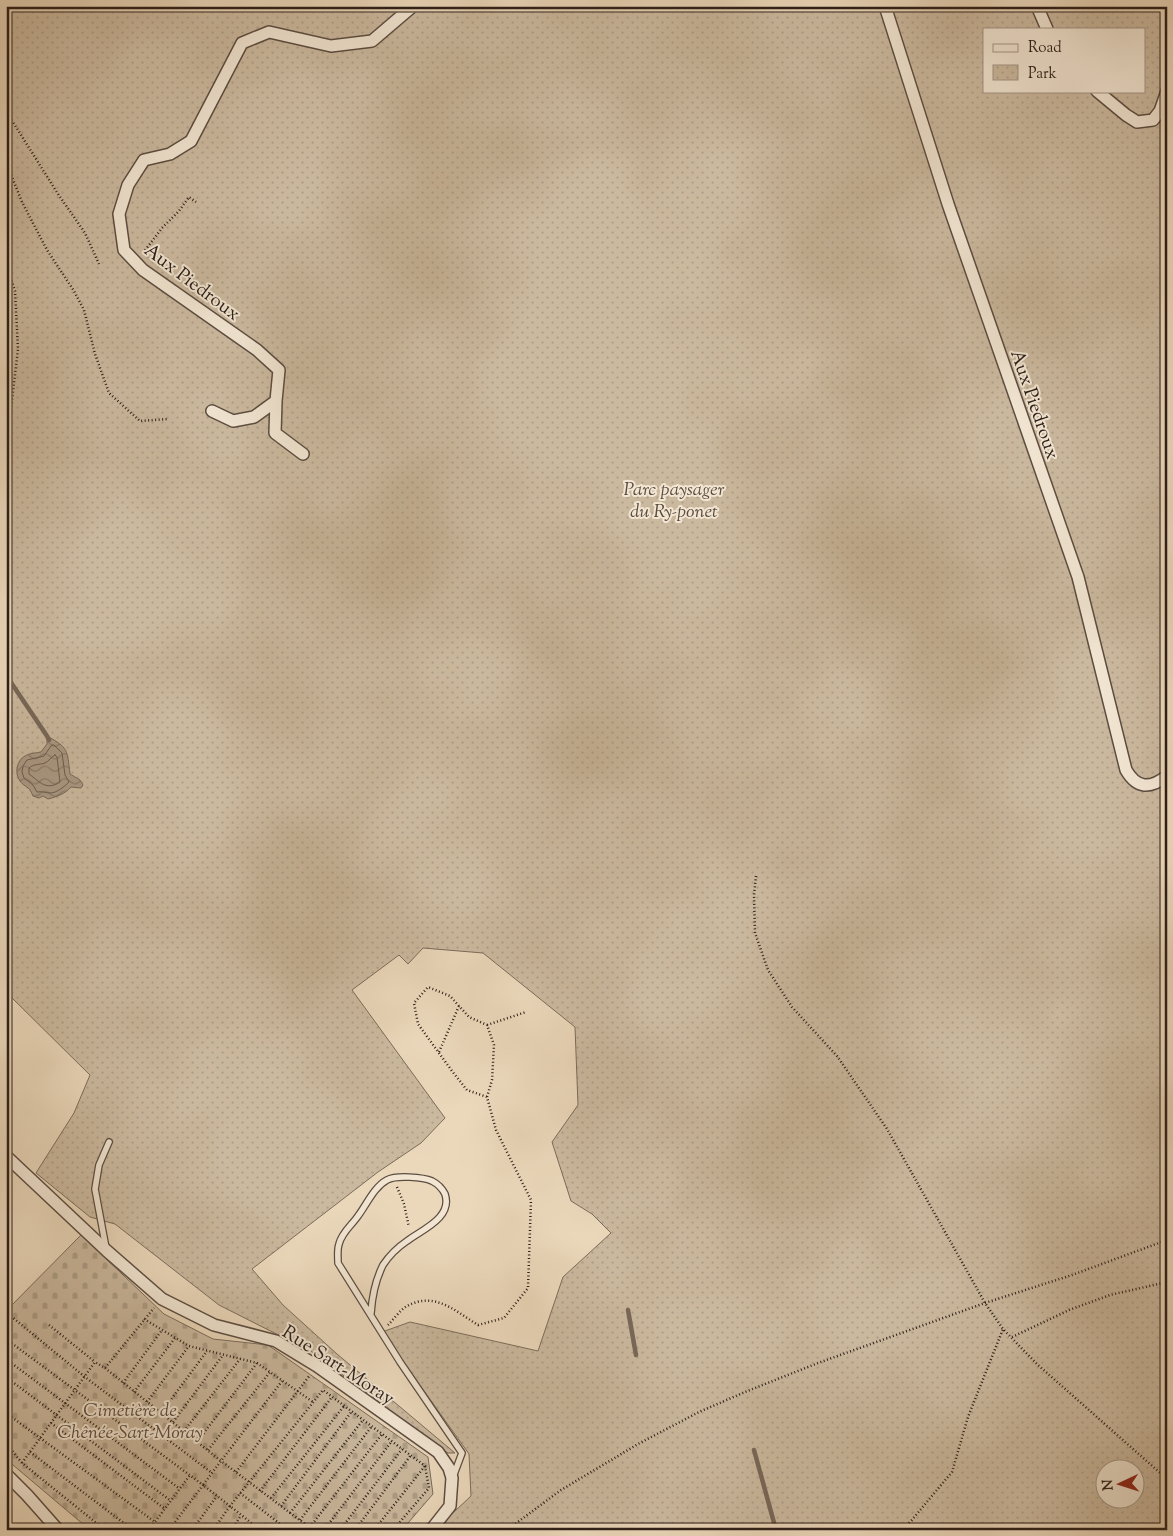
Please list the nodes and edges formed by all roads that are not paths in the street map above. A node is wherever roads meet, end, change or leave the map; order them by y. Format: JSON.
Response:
{"nodes":[{"id":1,"x":413,"y":6,"type":"edge"},
{"id":2,"x":886,"y":6,"type":"edge"},
{"id":3,"x":1037,"y":6,"type":"edge"},
{"id":4,"x":1046,"y":28,"type":"edge"},
{"id":5,"x":1167,"y":90,"type":"edge"},
{"id":6,"x":1097,"y":92,"type":"edge"},
{"id":7,"x":276,"y":401,"type":"junction"},
{"id":8,"x":212,"y":411,"type":"dead end"},
{"id":9,"x":303,"y":454,"type":"dead end"},
{"id":10,"x":1167,"y":776,"type":"edge"},
{"id":11,"x":109,"y":1142,"type":"dead end"},
{"id":12,"x":6,"y":1156,"type":"edge"},
{"id":13,"x":107,"y":1251,"type":"junction"},
{"id":14,"x":370,"y":1313,"type":"junction"},
{"id":15,"x":6,"y":1474,"type":"edge"},
{"id":16,"x":452,"y":1478,"type":"junction"},
{"id":17,"x":58,"y":1530,"type":"edge"},
{"id":18,"x":431,"y":1530,"type":"edge"}],
"edges":[{"from":1,"to":7,"type":"street","name":"Aux Piedroux"},
{"from":2,"to":10,"type":"street","name":"Aux Piedroux"},
{"from":3,"to":4,"type":"street"},
{"from":5,"to":6,"type":"street"},
{"from":7,"to":8,"type":"street"},
{"from":7,"to":9,"type":"street","name":"Aux Piedroux"},
{"from":11,"to":13,"type":"lane"},
{"from":12,"to":13,"type":"street","name":"Rue Sart-Moray"},
{"from":13,"to":16,"type":"street","name":"Rue Sart-Moray"},
{"from":14,"to":14,"type":"lane"},
{"from":14,"to":16,"type":"lane"},
{"from":15,"to":17,"type":"street"},
{"from":16,"to":18,"type":"street"}]}
